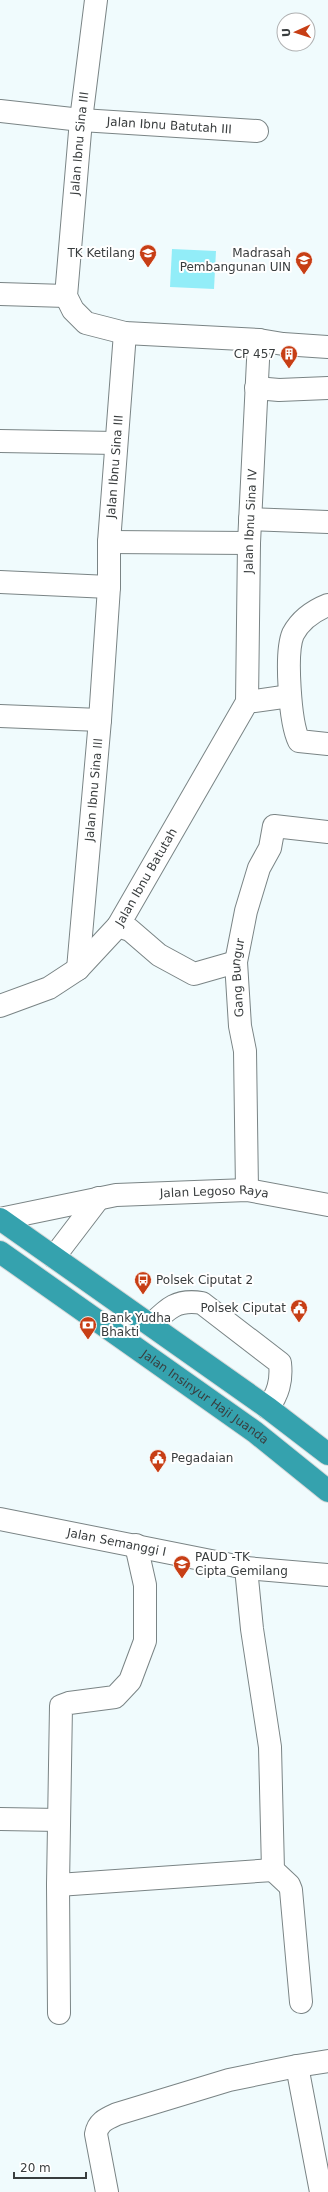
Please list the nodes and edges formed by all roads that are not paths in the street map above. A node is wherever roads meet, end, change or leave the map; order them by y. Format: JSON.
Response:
{"nodes":[{"id":1,"x":96,"y":0,"type":"edge"},
{"id":2,"x":0,"y":111,"type":"edge"},
{"id":3,"x":81,"y":120,"type":"junction"},
{"id":4,"x":257,"y":131,"type":"dead end"},
{"id":5,"x":0,"y":294,"type":"edge"},
{"id":6,"x":66,"y":296,"type":"junction"},
{"id":7,"x":124,"y":334,"type":"junction"},
{"id":8,"x":259,"y":340,"type":"junction"},
{"id":9,"x":328,"y":347,"type":"edge"},
{"id":10,"x":256,"y":388,"type":"junction"},
{"id":11,"x":328,"y":388,"type":"edge"},
{"id":12,"x":0,"y":441,"type":"edge"},
{"id":13,"x":116,"y":443,"type":"junction"},
{"id":14,"x":250,"y":519,"type":"junction"},
{"id":15,"x":328,"y":522,"type":"edge"},
{"id":16,"x":109,"y":542,"type":"junction"},
{"id":17,"x":249,"y":543,"type":"junction"},
{"id":18,"x":0,"y":582,"type":"edge"},
{"id":19,"x":109,"y":587,"type":"junction"},
{"id":20,"x":328,"y":605,"type":"edge"},
{"id":21,"x":290,"y":696,"type":"junction"},
{"id":22,"x":247,"y":702,"type":"junction"},
{"id":23,"x":0,"y":716,"type":"edge"},
{"id":24,"x":100,"y":720,"type":"junction"},
{"id":25,"x":328,"y":744,"type":"edge"},
{"id":26,"x":328,"y":832,"type":"edge"},
{"id":27,"x":118,"y":926,"type":"junction"},
{"id":28,"x":236,"y":962,"type":"junction"},
{"id":29,"x":78,"y":969,"type":"junction"},
{"id":30,"x":0,"y":1006,"type":"edge"},
{"id":31,"x":247,"y":1190,"type":"junction"},
{"id":32,"x":99,"y":1198,"type":"junction"},
{"id":33,"x":328,"y":1205,"type":"edge"},
{"id":34,"x":0,"y":1219,"type":"edge"},
{"id":35,"x":0,"y":1252,"type":"edge"},
{"id":36,"x":54,"y":1257,"type":"junction"},
{"id":37,"x":151,"y":1325,"type":"junction"},
{"id":38,"x":268,"y":1408,"type":"junction"},
{"id":39,"x":328,"y":1454,"type":"edge"},
{"id":40,"x":328,"y":1491,"type":"edge"},
{"id":41,"x":0,"y":1519,"type":"edge"},
{"id":42,"x":136,"y":1545,"type":"junction"},
{"id":43,"x":246,"y":1568,"type":"junction"},
{"id":44,"x":328,"y":1575,"type":"edge"},
{"id":45,"x":0,"y":1819,"type":"edge"},
{"id":46,"x":59,"y":1820,"type":"junction"},
{"id":47,"x":274,"y":1870,"type":"junction"},
{"id":48,"x":58,"y":1885,"type":"junction"},
{"id":49,"x":301,"y":2002,"type":"dead end"},
{"id":50,"x":59,"y":2013,"type":"dead end"},
{"id":51,"x":328,"y":2061,"type":"edge"},
{"id":52,"x":297,"y":2066,"type":"junction"},
{"id":53,"x":107,"y":2192,"type":"edge"},
{"id":54,"x":321,"y":2192,"type":"edge"}],
"edges":[{"from":1,"to":3,"type":"street","name":"Jalan Ibnu Sina III"},
{"from":2,"to":3,"type":"street","name":"Jalan Ibnu Batutah III"},
{"from":3,"to":4,"type":"street","name":"Jalan Ibnu Batutah III"},
{"from":3,"to":6,"type":"street","name":"Jalan Ibnu Sina III"},
{"from":5,"to":6,"type":"street"},
{"from":6,"to":7,"type":"street"},
{"from":7,"to":8,"type":"street"},
{"from":7,"to":13,"type":"street","name":"Jalan Ibnu Sina III"},
{"from":8,"to":9,"type":"street"},
{"from":8,"to":10,"type":"street","name":"Jalan Ibnu Sina IV"},
{"from":10,"to":11,"type":"street"},
{"from":10,"to":14,"type":"street","name":"Jalan Ibnu Sina IV"},
{"from":12,"to":13,"type":"street"},
{"from":13,"to":16,"type":"street","name":"Jalan Ibnu Sina III"},
{"from":14,"to":15,"type":"street"},
{"from":14,"to":17,"type":"street","name":"Jalan Ibnu Sina IV"},
{"from":16,"to":17,"type":"street"},
{"from":16,"to":19,"type":"street","name":"Jalan Ibnu Sina III"},
{"from":17,"to":22,"type":"street","name":"Jalan Ibnu Sina IV"},
{"from":18,"to":19,"type":"street"},
{"from":19,"to":24,"type":"street","name":"Jalan Ibnu Sina III"},
{"from":20,"to":21,"type":"street"},
{"from":21,"to":22,"type":"street"},
{"from":21,"to":25,"type":"street"},
{"from":22,"to":27,"type":"street","name":"Jalan Ibnu Batutah"},
{"from":23,"to":24,"type":"street"},
{"from":24,"to":29,"type":"street","name":"Jalan Ibnu Sina III"},
{"from":26,"to":28,"type":"street","name":"Gang Bungur"},
{"from":27,"to":28,"type":"street"},
{"from":27,"to":29,"type":"street","name":"Jalan Ibnu Batutah"},
{"from":28,"to":31,"type":"street","name":"Gang Bungur"},
{"from":29,"to":30,"type":"street","name":"Jalan Ibnu Batutah"},
{"from":31,"to":32,"type":"street","name":"Jalan Legoso Raya"},
{"from":31,"to":33,"type":"street","name":"Jalan Legoso Raya"},
{"from":32,"to":34,"type":"street","name":"Jalan Legoso Raya"},
{"from":32,"to":36,"type":"street"},
{"from":34,"to":36,"type":"highway"},
{"from":35,"to":40,"type":"highway","name":"Jalan Insinyur Haji Juanda"},
{"from":36,"to":37,"type":"highway"},
{"from":37,"to":38,"type":"highway"},
{"from":37,"to":38,"type":"street"},
{"from":38,"to":39,"type":"highway"},
{"from":41,"to":42,"type":"street","name":"Jalan Semanggi I"},
{"from":42,"to":43,"type":"street","name":"Jalan Semanggi I"},
{"from":42,"to":46,"type":"street"},
{"from":43,"to":44,"type":"street","name":"Jalan Semanggi I"},
{"from":43,"to":47,"type":"street"},
{"from":45,"to":46,"type":"street"},
{"from":46,"to":48,"type":"street"},
{"from":47,"to":48,"type":"street"},
{"from":47,"to":49,"type":"street"},
{"from":48,"to":50,"type":"street"},
{"from":51,"to":52,"type":"street"},
{"from":52,"to":53,"type":"street"},
{"from":52,"to":54,"type":"street"}]}
